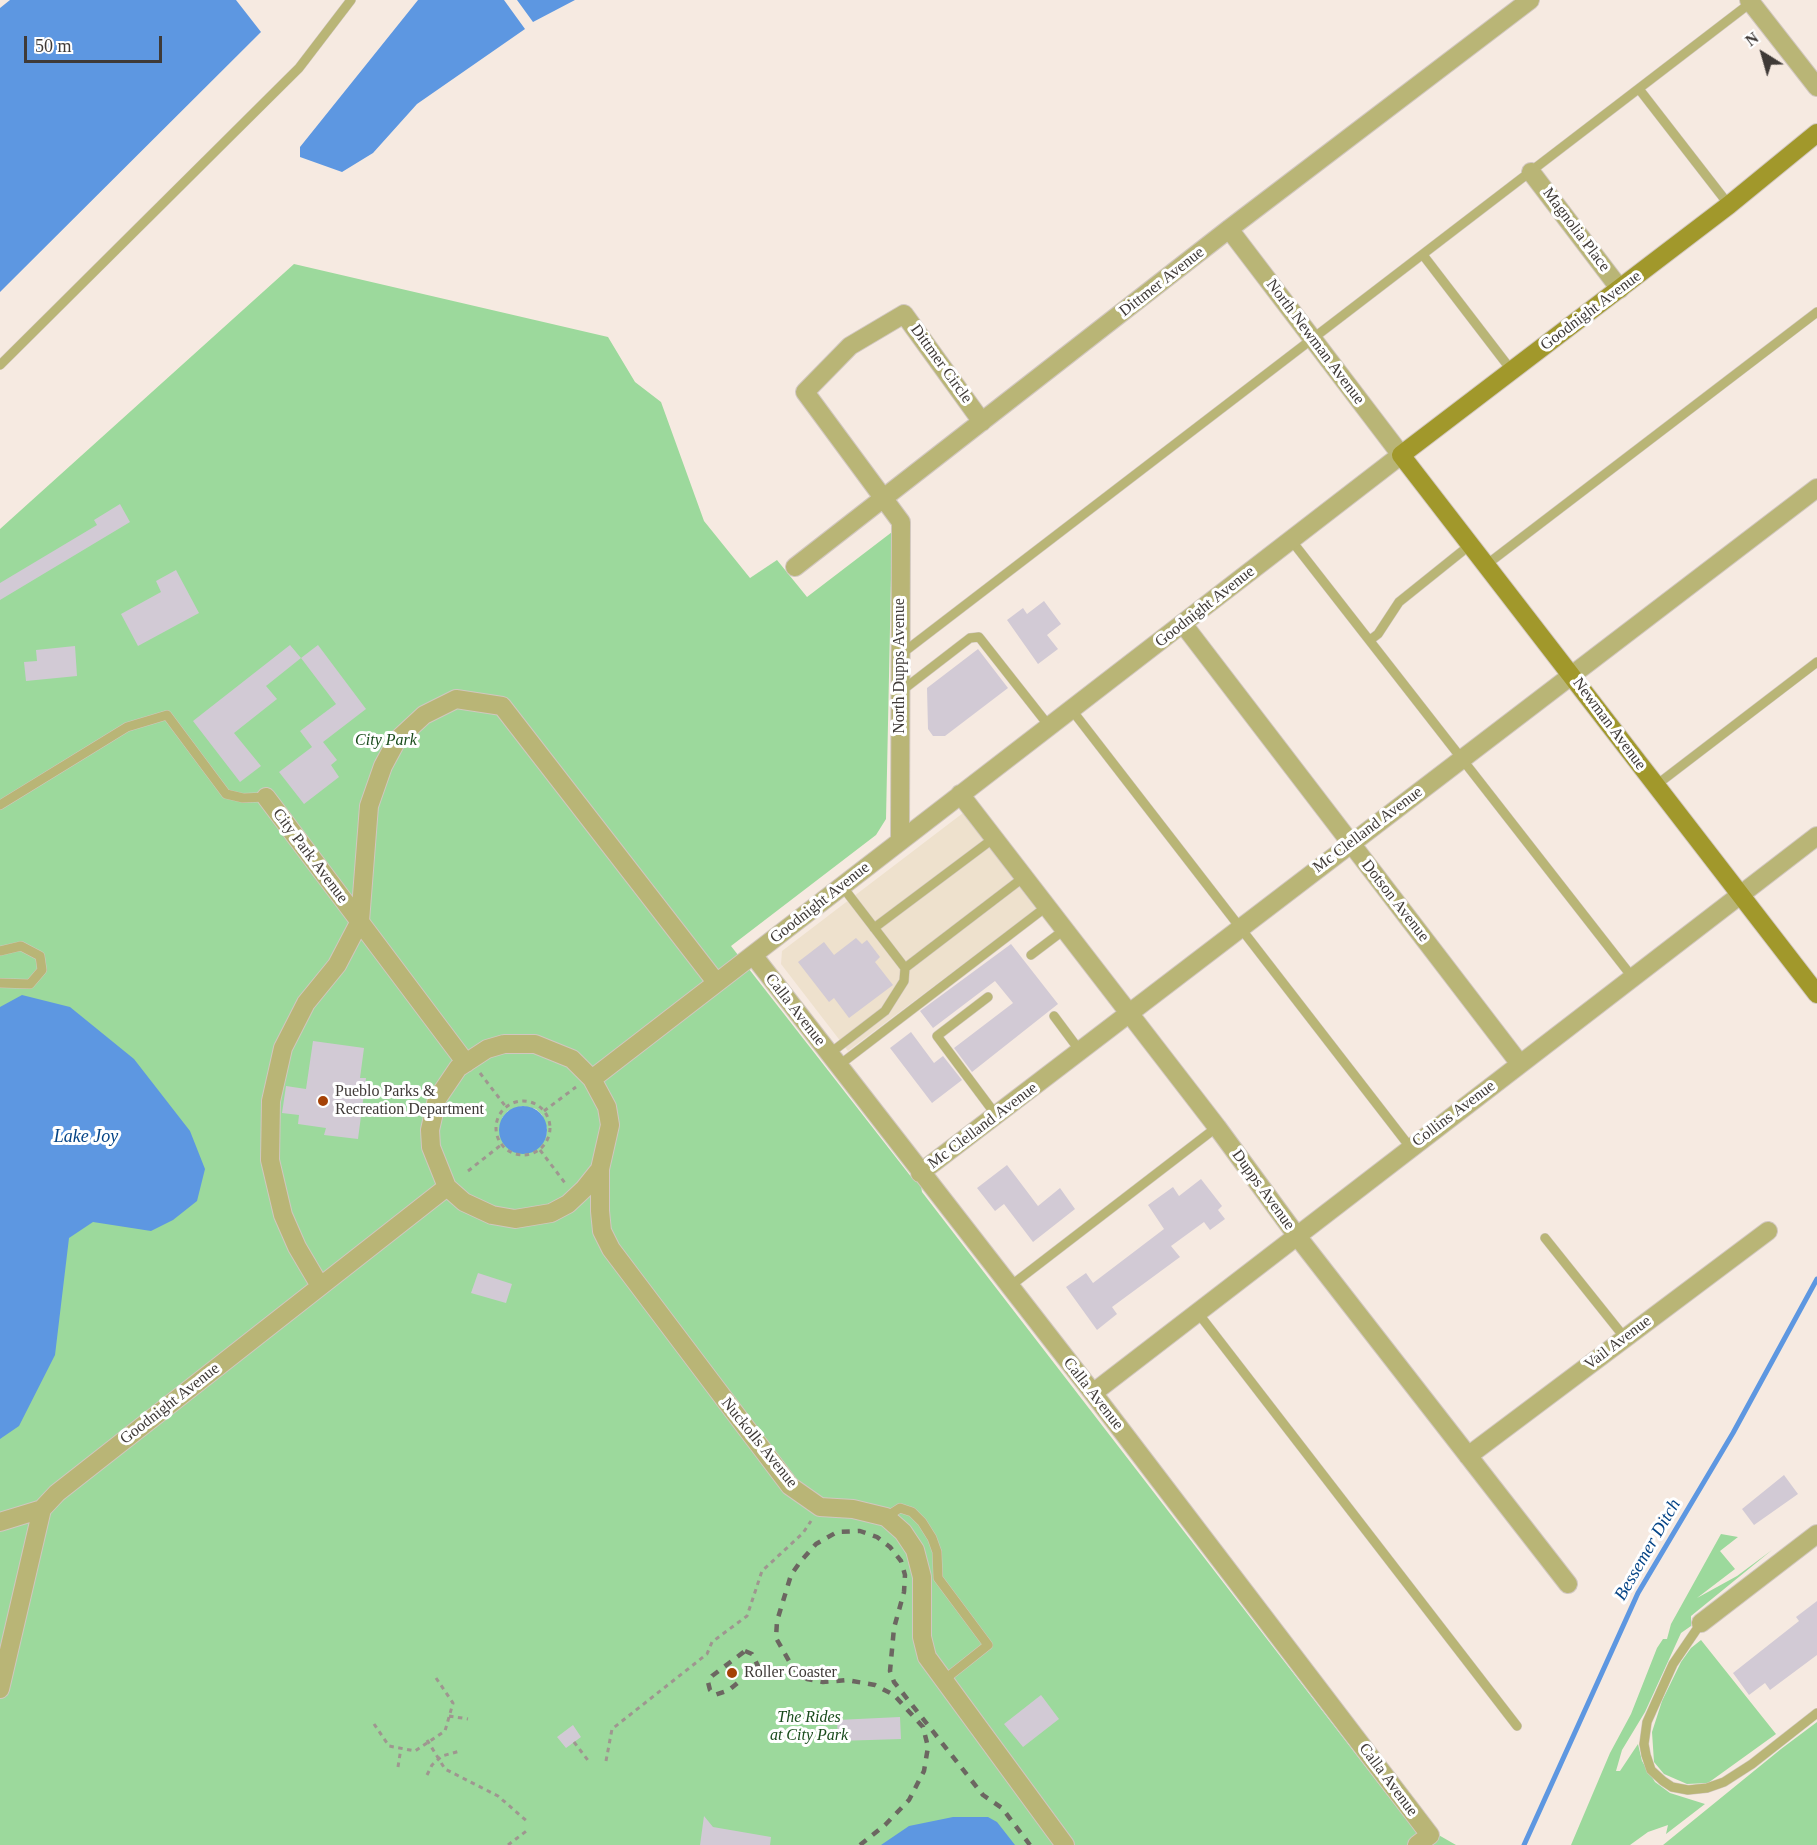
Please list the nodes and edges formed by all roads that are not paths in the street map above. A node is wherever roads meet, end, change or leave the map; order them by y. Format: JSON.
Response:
{"nodes":[{"id":1,"x":351,"y":0,"type":"edge"},
{"id":2,"x":1530,"y":0,"type":"edge"},
{"id":3,"x":1752,"y":1,"type":"edge"},
{"id":4,"x":1817,"y":87,"type":"edge"},
{"id":5,"x":1639,"y":89,"type":"junction"},
{"id":6,"x":1817,"y":133,"type":"edge"},
{"id":7,"x":1532,"y":172,"type":"junction"},
{"id":8,"x":1729,"y":205,"type":"junction"},
{"id":9,"x":1229,"y":230,"type":"junction"},
{"id":10,"x":1423,"y":255,"type":"junction"},
{"id":11,"x":1620,"y":289,"type":"junction"},
{"id":12,"x":1817,"y":312,"type":"edge"},
{"id":13,"x":1312,"y":340,"type":"junction"},
{"id":14,"x":0,"y":365,"type":"edge"},
{"id":15,"x":1512,"y":370,"type":"junction"},
{"id":16,"x":982,"y":422,"type":"junction"},
{"id":17,"x":1401,"y":455,"type":"junction"},
{"id":18,"x":1817,"y":488,"type":"edge"},
{"id":19,"x":885,"y":497,"type":"junction"},
{"id":20,"x":1291,"y":540,"type":"junction"},
{"id":21,"x":1470,"y":545,"type":"junction"},
{"id":22,"x":1486,"y":566,"type":"junction"},
{"id":23,"x":795,"y":567,"type":"dead end"},
{"id":24,"x":1183,"y":624,"type":"junction"},
{"id":25,"x":1370,"y":640,"type":"junction"},
{"id":26,"x":900,"y":655,"type":"junction"},
{"id":27,"x":1817,"y":662,"type":"edge"},
{"id":28,"x":1572,"y":676,"type":"junction"},
{"id":29,"x":900,"y":692,"type":"junction"},
{"id":30,"x":1071,"y":709,"type":"junction"},
{"id":31,"x":1049,"y":726,"type":"junction"},
{"id":32,"x":1462,"y":758,"type":"junction"},
{"id":33,"x":1655,"y":786,"type":"junction"},
{"id":34,"x":960,"y":794,"type":"junction"},
{"id":35,"x":266,"y":797,"type":"joint"},
{"id":36,"x":0,"y":805,"type":"edge"},
{"id":37,"x":1817,"y":836,"type":"edge"},
{"id":38,"x":994,"y":838,"type":"junction"},
{"id":39,"x":900,"y":840,"type":"junction"},
{"id":40,"x":1350,"y":843,"type":"junction"},
{"id":41,"x":1024,"y":877,"type":"junction"},
{"id":42,"x":842,"y":886,"type":"junction"},
{"id":43,"x":1740,"y":895,"type":"junction"},
{"id":44,"x":1046,"y":907,"type":"junction"},
{"id":45,"x":360,"y":921,"type":"junction"},
{"id":46,"x":874,"y":928,"type":"junction"},
{"id":47,"x":1241,"y":928,"type":"junction"},
{"id":48,"x":1064,"y":930,"type":"junction"},
{"id":49,"x":0,"y":951,"type":"edge"},
{"id":50,"x":753,"y":955,"type":"junction"},
{"id":51,"x":1031,"y":955,"type":"dead end"},
{"id":52,"x":905,"y":968,"type":"junction"},
{"id":53,"x":1633,"y":978,"type":"junction"},
{"id":54,"x":0,"y":982,"type":"edge"},
{"id":55,"x":716,"y":982,"type":"junction"},
{"id":56,"x":1817,"y":994,"type":"edge"},
{"id":57,"x":988,"y":997,"type":"dead end"},
{"id":58,"x":885,"y":1011,"type":"junction"},
{"id":59,"x":1129,"y":1014,"type":"junction"},
{"id":60,"x":1054,"y":1016,"type":"dead end"},
{"id":61,"x":894,"y":1024,"type":"junction"},
{"id":62,"x":1080,"y":1051,"type":"junction"},
{"id":63,"x":833,"y":1060,"type":"junction"},
{"id":64,"x":1521,"y":1064,"type":"junction"},
{"id":65,"x":472,"y":1066,"type":"junction"},
{"id":66,"x":587,"y":1081,"type":"junction"},
{"id":67,"x":996,"y":1115,"type":"junction"},
{"id":68,"x":1217,"y":1127,"type":"junction"},
{"id":69,"x":1410,"y":1147,"type":"junction"},
{"id":70,"x":600,"y":1169,"type":"junction"},
{"id":71,"x":920,"y":1173,"type":"junction"},
{"id":72,"x":447,"y":1187,"type":"junction"},
{"id":73,"x":1768,"y":1231,"type":"dead end"},
{"id":74,"x":1297,"y":1236,"type":"junction"},
{"id":75,"x":1545,"y":1238,"type":"dead end"},
{"id":76,"x":320,"y":1286,"type":"junction"},
{"id":77,"x":1009,"y":1287,"type":"junction"},
{"id":78,"x":1198,"y":1314,"type":"junction"},
{"id":79,"x":1625,"y":1338,"type":"junction"},
{"id":80,"x":1093,"y":1393,"type":"junction"},
{"id":81,"x":1468,"y":1456,"type":"junction"},
{"id":82,"x":42,"y":1509,"type":"junction"},
{"id":83,"x":886,"y":1518,"type":"junction"},
{"id":84,"x":0,"y":1522,"type":"edge"},
{"id":85,"x":1817,"y":1534,"type":"edge"},
{"id":86,"x":1568,"y":1584,"type":"dead end"},
{"id":87,"x":1701,"y":1623,"type":"joint"},
{"id":88,"x":944,"y":1680,"type":"junction"},
{"id":89,"x":0,"y":1689,"type":"edge"},
{"id":90,"x":1817,"y":1713,"type":"edge"},
{"id":91,"x":1517,"y":1726,"type":"dead end"},
{"id":92,"x":1423,"y":1840,"type":"edge"},
{"id":93,"x":1065,"y":1845,"type":"edge"}],
"edges":[{"from":1,"to":14,"type":"lane"},
{"from":2,"to":9,"type":"street","name":"Dittmer Avenue"},
{"from":3,"to":4,"type":"street"},
{"from":3,"to":5,"type":"lane"},
{"from":5,"to":7,"type":"lane"},
{"from":5,"to":8,"type":"lane"},
{"from":6,"to":8,"type":"street","name":"Goodnight Avenue"},
{"from":7,"to":10,"type":"lane"},
{"from":7,"to":11,"type":"street","name":"Magnolia Place"},
{"from":8,"to":11,"type":"street","name":"Goodnight Avenue"},
{"from":9,"to":13,"type":"street","name":"North Newman Avenue"},
{"from":9,"to":16,"type":"street","name":"Dittmer Avenue"},
{"from":10,"to":13,"type":"lane"},
{"from":10,"to":15,"type":"lane"},
{"from":11,"to":15,"type":"street","name":"Goodnight Avenue"},
{"from":12,"to":22,"type":"lane"},
{"from":13,"to":17,"type":"street","name":"North Newman Avenue"},
{"from":13,"to":26,"type":"lane"},
{"from":15,"to":17,"type":"street","name":"Goodnight Avenue"},
{"from":16,"to":19,"type":"street","name":"Dittmer Avenue"},
{"from":16,"to":19,"type":"street","name":"Dittmer Circle"},
{"from":17,"to":20,"type":"street","name":"Goodnight Avenue"},
{"from":17,"to":21,"type":"street","name":"Newman Avenue"},
{"from":18,"to":28,"type":"street","name":"Mc Clelland Avenue"},
{"from":19,"to":23,"type":"street","name":"Dittmer Avenue"},
{"from":19,"to":26,"type":"street","name":"North Dupps Avenue"},
{"from":20,"to":24,"type":"street","name":"Goodnight Avenue"},
{"from":20,"to":25,"type":"lane"},
{"from":21,"to":22,"type":"street","name":"Newman Avenue"},
{"from":21,"to":25,"type":"lane"},
{"from":22,"to":28,"type":"street","name":"Newman Avenue"},
{"from":24,"to":30,"type":"street","name":"Goodnight Avenue"},
{"from":24,"to":40,"type":"street","name":"Dotson Avenue"},
{"from":25,"to":32,"type":"lane"},
{"from":26,"to":29,"type":"street","name":"North Dupps Avenue"},
{"from":27,"to":33,"type":"lane"},
{"from":28,"to":32,"type":"street","name":"Mc Clelland Avenue"},
{"from":28,"to":33,"type":"street","name":"Newman Avenue"},
{"from":29,"to":31,"type":"lane"},
{"from":29,"to":39,"type":"street","name":"North Dupps Avenue"},
{"from":30,"to":31,"type":"street","name":"Goodnight Avenue"},
{"from":30,"to":47,"type":"lane"},
{"from":31,"to":34,"type":"street","name":"Goodnight Avenue"},
{"from":32,"to":40,"type":"street","name":"Mc Clelland Avenue"},
{"from":32,"to":53,"type":"lane"},
{"from":33,"to":43,"type":"street","name":"Newman Avenue"},
{"from":34,"to":38,"type":"street","name":"Dupps Avenue"},
{"from":34,"to":39,"type":"street","name":"Goodnight Avenue"},
{"from":35,"to":36,"type":"lane","name":"City Park Avenue"},
{"from":35,"to":45,"type":"street","name":"City Park Avenue"},
{"from":37,"to":43,"type":"street","name":"Collins Avenue"},
{"from":38,"to":41,"type":"street","name":"Dupps Avenue"},
{"from":38,"to":46,"type":"lane"},
{"from":39,"to":42,"type":"street","name":"Goodnight Avenue"},
{"from":40,"to":47,"type":"street","name":"Mc Clelland Avenue"},
{"from":40,"to":64,"type":"street","name":"Dotson Avenue"},
{"from":41,"to":44,"type":"street","name":"Dupps Avenue"},
{"from":41,"to":52,"type":"lane"},
{"from":42,"to":46,"type":"lane"},
{"from":42,"to":50,"type":"street","name":"Goodnight Avenue"},
{"from":43,"to":53,"type":"street","name":"Collins Avenue"},
{"from":43,"to":56,"type":"street","name":"Newman Avenue"},
{"from":44,"to":48,"type":"street","name":"Dupps Avenue"},
{"from":44,"to":61,"type":"lane"},
{"from":45,"to":55,"type":"street"},
{"from":45,"to":65,"type":"street","name":"City Park Avenue"},
{"from":45,"to":76,"type":"street"},
{"from":46,"to":52,"type":"lane"},
{"from":47,"to":59,"type":"street","name":"Mc Clelland Avenue"},
{"from":47,"to":69,"type":"lane"},
{"from":48,"to":51,"type":"lane"},
{"from":48,"to":59,"type":"street","name":"Dupps Avenue"},
{"from":49,"to":54,"type":"lane"},
{"from":50,"to":55,"type":"street","name":"Goodnight Avenue"},
{"from":50,"to":63,"type":"street","name":"Calla Avenue"},
{"from":52,"to":58,"type":"lane"},
{"from":53,"to":64,"type":"street","name":"Collins Avenue"},
{"from":55,"to":66,"type":"street","name":"Goodnight Avenue"},
{"from":57,"to":67,"type":"lane"},
{"from":58,"to":61,"type":"lane"},
{"from":58,"to":63,"type":"lane"},
{"from":59,"to":62,"type":"street","name":"Mc Clelland Avenue"},
{"from":59,"to":68,"type":"street","name":"Dupps Avenue"},
{"from":60,"to":62,"type":"lane"},
{"from":61,"to":63,"type":"lane"},
{"from":62,"to":67,"type":"street","name":"Mc Clelland Avenue"},
{"from":63,"to":71,"type":"street","name":"Calla Avenue"},
{"from":64,"to":69,"type":"street","name":"Collins Avenue"},
{"from":65,"to":66,"type":"street","name":"Nuckolls Avenue"},
{"from":65,"to":72,"type":"street","name":"Nuckolls Avenue"},
{"from":66,"to":70,"type":"street","name":"Nuckolls Avenue"},
{"from":67,"to":71,"type":"street","name":"Mc Clelland Avenue"},
{"from":68,"to":74,"type":"street","name":"Dupps Avenue"},
{"from":68,"to":77,"type":"lane"},
{"from":69,"to":74,"type":"street","name":"Collins Avenue"},
{"from":70,"to":72,"type":"street"},
{"from":70,"to":83,"type":"street","name":"Nuckolls Avenue"},
{"from":71,"to":77,"type":"street","name":"Calla Avenue"},
{"from":72,"to":76,"type":"street","name":"Goodnight Avenue"},
{"from":73,"to":79,"type":"street","name":"Vail Avenue"},
{"from":74,"to":78,"type":"street","name":"Collins Avenue"},
{"from":74,"to":81,"type":"street","name":"Dupps Avenue"},
{"from":75,"to":79,"type":"lane"},
{"from":76,"to":82,"type":"street","name":"Goodnight Avenue"},
{"from":77,"to":80,"type":"street","name":"Calla Avenue"},
{"from":78,"to":80,"type":"street","name":"Collins Avenue"},
{"from":78,"to":91,"type":"lane"},
{"from":79,"to":81,"type":"street","name":"Vail Avenue"},
{"from":80,"to":92,"type":"street","name":"Calla Avenue"},
{"from":81,"to":86,"type":"street","name":"Dupps Avenue"},
{"from":82,"to":84,"type":"street"},
{"from":82,"to":89,"type":"street"},
{"from":83,"to":88,"type":"street"},
{"from":83,"to":88,"type":"lane"},
{"from":85,"to":87,"type":"street"},
{"from":87,"to":90,"type":"lane"},
{"from":88,"to":93,"type":"street"}]}
